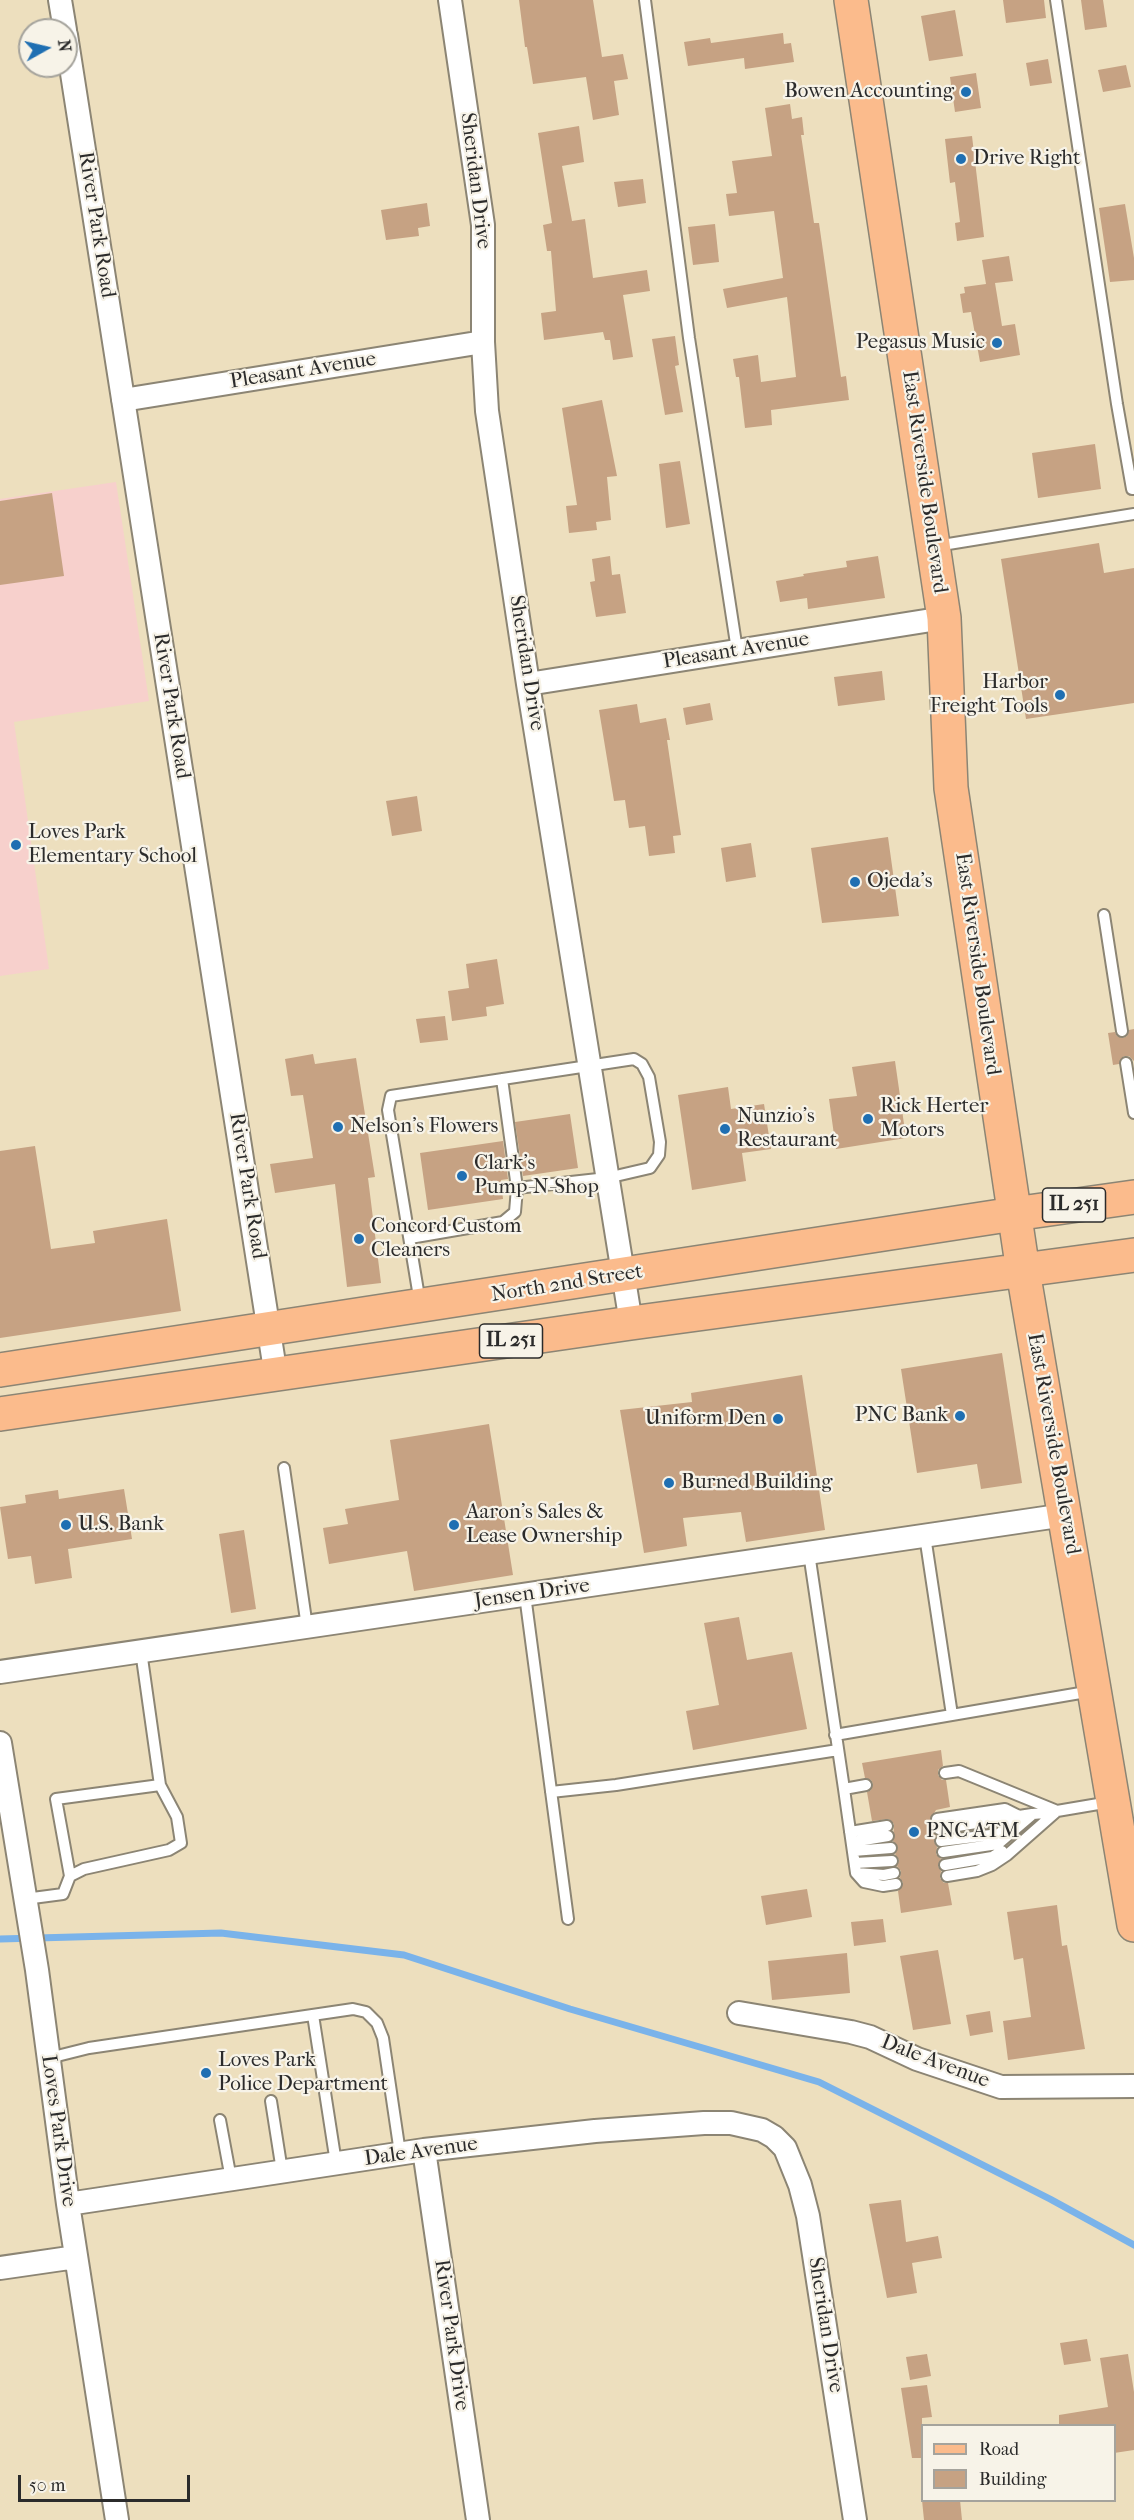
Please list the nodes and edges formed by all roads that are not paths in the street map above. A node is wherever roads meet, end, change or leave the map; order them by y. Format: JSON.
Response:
{"nodes":[{"id":1,"x":60,"y":0,"type":"edge"},
{"id":2,"x":450,"y":0,"type":"edge"},
{"id":3,"x":645,"y":0,"type":"edge"},
{"id":4,"x":851,"y":0,"type":"edge"},
{"id":5,"x":1056,"y":0,"type":"edge"},
{"id":6,"x":63,"y":18,"type":"edge"},
{"id":7,"x":73,"y":78,"type":"edge"},
{"id":8,"x":483,"y":342,"type":"junction"},
{"id":9,"x":123,"y":400,"type":"junction"},
{"id":10,"x":1134,"y":489,"type":"edge"},
{"id":11,"x":1134,"y":514,"type":"edge"},
{"id":12,"x":933,"y":547,"type":"junction"},
{"id":13,"x":944,"y":618,"type":"junction"},
{"id":14,"x":737,"y":650,"type":"junction"},
{"id":15,"x":528,"y":684,"type":"junction"},
{"id":16,"x":1104,"y":915,"type":"dead end"},
{"id":17,"x":1122,"y":1031,"type":"dead end"},
{"id":18,"x":1126,"y":1063,"type":"dead end"},
{"id":19,"x":590,"y":1066,"type":"junction"},
{"id":20,"x":502,"y":1079,"type":"junction"},
{"id":21,"x":1134,"y":1113,"type":"edge"},
{"id":22,"x":608,"y":1178,"type":"junction"},
{"id":23,"x":517,"y":1188,"type":"junction"},
{"id":24,"x":1134,"y":1197,"type":"edge"},
{"id":25,"x":1014,"y":1214,"type":"junction"},
{"id":26,"x":410,"y":1238,"type":"junction"},
{"id":27,"x":1134,"y":1255,"type":"edge"},
{"id":28,"x":1023,"y":1271,"type":"junction"},
{"id":29,"x":623,"y":1275,"type":"junction"},
{"id":30,"x":420,"y":1306,"type":"junction"},
{"id":31,"x":631,"y":1323,"type":"junction"},
{"id":32,"x":269,"y":1330,"type":"junction"},
{"id":33,"x":0,"y":1370,"type":"edge"},
{"id":34,"x":276,"y":1376,"type":"junction"},
{"id":35,"x":0,"y":1414,"type":"edge"},
{"id":36,"x":284,"y":1468,"type":"dead end"},
{"id":37,"x":1065,"y":1515,"type":"junction"},
{"id":38,"x":925,"y":1536,"type":"junction"},
{"id":39,"x":809,"y":1553,"type":"junction"},
{"id":40,"x":525,"y":1595,"type":"junction"},
{"id":41,"x":307,"y":1627,"type":"junction"},
{"id":42,"x":141,"y":1652,"type":"junction"},
{"id":43,"x":0,"y":1672,"type":"edge"},
{"id":44,"x":1095,"y":1691,"type":"junction"},
{"id":45,"x":952,"y":1715,"type":"junction"},
{"id":46,"x":835,"y":1735,"type":"junction"},
{"id":47,"x":0,"y":1743,"type":"edge"},
{"id":48,"x":838,"y":1750,"type":"junction"},
{"id":49,"x":945,"y":1773,"type":"dead end"},
{"id":50,"x":160,"y":1785,"type":"junction"},
{"id":51,"x":866,"y":1785,"type":"dead end"},
{"id":52,"x":844,"y":1788,"type":"junction"},
{"id":53,"x":551,"y":1792,"type":"junction"},
{"id":54,"x":1113,"y":1801,"type":"junction"},
{"id":55,"x":1057,"y":1811,"type":"junction"},
{"id":56,"x":1038,"y":1814,"type":"junction"},
{"id":57,"x":1019,"y":1816,"type":"junction"},
{"id":58,"x":938,"y":1824,"type":"dead end"},
{"id":59,"x":888,"y":1831,"type":"dead end"},
{"id":60,"x":852,"y":1842,"type":"junction"},
{"id":61,"x":891,"y":1848,"type":"dead end"},
{"id":62,"x":892,"y":1861,"type":"dead end"},
{"id":63,"x":855,"y":1868,"type":"junction"},
{"id":64,"x":894,"y":1873,"type":"dead end"},
{"id":65,"x":70,"y":1876,"type":"junction"},
{"id":66,"x":896,"y":1884,"type":"dead end"},
{"id":67,"x":26,"y":1905,"type":"junction"},
{"id":68,"x":568,"y":1919,"type":"dead end"},
{"id":69,"x":1134,"y":1925,"type":"edge"},
{"id":70,"x":739,"y":2013,"type":"dead end"},
{"id":71,"x":313,"y":2015,"type":"junction"},
{"id":72,"x":48,"y":2058,"type":"junction"},
{"id":73,"x":1134,"y":2086,"type":"edge"},
{"id":74,"x":271,"y":2101,"type":"dead end"},
{"id":75,"x":220,"y":2120,"type":"dead end"},
{"id":76,"x":774,"y":2137,"type":"joint"},
{"id":77,"x":424,"y":2150,"type":"junction"},
{"id":78,"x":400,"y":2153,"type":"junction"},
{"id":79,"x":336,"y":2163,"type":"junction"},
{"id":80,"x":282,"y":2171,"type":"junction"},
{"id":81,"x":231,"y":2179,"type":"junction"},
{"id":82,"x":68,"y":2204,"type":"junction"},
{"id":83,"x":76,"y":2257,"type":"junction"},
{"id":84,"x":0,"y":2268,"type":"edge"},
{"id":85,"x":117,"y":2520,"type":"edge"},
{"id":86,"x":478,"y":2520,"type":"edge"},
{"id":87,"x":855,"y":2520,"type":"edge"}],
"edges":[{"from":1,"to":6,"type":"street"},
{"from":2,"to":8,"type":"street","name":"Sheridan Drive"},
{"from":3,"to":14,"type":"lane"},
{"from":4,"to":12,"type":"main road","name":"East Riverside Boulevard"},
{"from":5,"to":10,"type":"lane"},
{"from":7,"to":9,"type":"street","name":"River Park Road"},
{"from":8,"to":9,"type":"street","name":"Pleasant Avenue"},
{"from":8,"to":15,"type":"street","name":"Sheridan Drive"},
{"from":9,"to":32,"type":"street","name":"River Park Road"},
{"from":11,"to":12,"type":"lane"},
{"from":12,"to":13,"type":"main road","name":"East Riverside Boulevard"},
{"from":13,"to":14,"type":"street","name":"Pleasant Avenue"},
{"from":13,"to":25,"type":"main road","name":"East Riverside Boulevard"},
{"from":14,"to":15,"type":"street","name":"Pleasant Avenue"},
{"from":15,"to":19,"type":"street","name":"Sheridan Drive"},
{"from":16,"to":17,"type":"lane"},
{"from":18,"to":21,"type":"lane"},
{"from":19,"to":20,"type":"lane"},
{"from":19,"to":22,"type":"street","name":"Sheridan Drive"},
{"from":19,"to":22,"type":"lane"},
{"from":20,"to":23,"type":"lane"},
{"from":20,"to":26,"type":"lane"},
{"from":22,"to":23,"type":"lane"},
{"from":22,"to":29,"type":"street","name":"Sheridan Drive"},
{"from":23,"to":26,"type":"lane"},
{"from":24,"to":25,"type":"main road","name":"North 2nd Street","number":"IL 251"},
{"from":25,"to":28,"type":"main road","name":"East Riverside Boulevard"},
{"from":25,"to":29,"type":"main road","name":"North 2nd Street","number":"IL 251"},
{"from":26,"to":30,"type":"lane"},
{"from":27,"to":28,"type":"main road","number":"IL 251"},
{"from":28,"to":31,"type":"main road","number":"IL 251"},
{"from":28,"to":37,"type":"main road","name":"East Riverside Boulevard"},
{"from":29,"to":30,"type":"main road","name":"North 2nd Street","number":"IL 251"},
{"from":29,"to":31,"type":"street","name":"Sheridan Drive"},
{"from":30,"to":32,"type":"main road","name":"North 2nd Street","number":"IL 251"},
{"from":31,"to":34,"type":"main road","number":"IL 251"},
{"from":32,"to":33,"type":"main road","name":"North 2nd Street","number":"IL 251"},
{"from":32,"to":34,"type":"street","name":"River Park Road"},
{"from":34,"to":35,"type":"main road","number":"IL 251"},
{"from":36,"to":41,"type":"lane"},
{"from":37,"to":38,"type":"street","name":"Jensen Drive"},
{"from":37,"to":44,"type":"main road","name":"East Riverside Boulevard"},
{"from":38,"to":39,"type":"street","name":"Jensen Drive"},
{"from":38,"to":45,"type":"lane"},
{"from":39,"to":40,"type":"street","name":"Jensen Drive"},
{"from":39,"to":46,"type":"lane"},
{"from":40,"to":41,"type":"street","name":"Jensen Drive"},
{"from":40,"to":53,"type":"lane"},
{"from":41,"to":42,"type":"street","name":"Jensen Drive"},
{"from":42,"to":43,"type":"street","name":"Jensen Drive"},
{"from":42,"to":50,"type":"lane"},
{"from":44,"to":45,"type":"lane"},
{"from":44,"to":54,"type":"main road","name":"East Riverside Boulevard"},
{"from":45,"to":46,"type":"lane"},
{"from":46,"to":48,"type":"lane"},
{"from":47,"to":67,"type":"street","name":"Loves Park Drive"},
{"from":48,"to":52,"type":"lane"},
{"from":48,"to":53,"type":"lane"},
{"from":49,"to":55,"type":"lane"},
{"from":50,"to":65,"type":"lane"},
{"from":50,"to":65,"type":"lane"},
{"from":51,"to":52,"type":"lane"},
{"from":52,"to":60,"type":"lane"},
{"from":53,"to":68,"type":"lane"},
{"from":54,"to":55,"type":"lane"},
{"from":54,"to":69,"type":"main road","name":"East Riverside Boulevard"},
{"from":55,"to":56,"type":"lane"},
{"from":55,"to":56,"type":"lane"},
{"from":56,"to":57,"type":"lane"},
{"from":56,"to":57,"type":"lane"},
{"from":57,"to":58,"type":"lane"},
{"from":59,"to":60,"type":"lane"},
{"from":60,"to":61,"type":"lane"},
{"from":60,"to":63,"type":"lane"},
{"from":62,"to":63,"type":"lane"},
{"from":63,"to":64,"type":"lane"},
{"from":63,"to":66,"type":"lane"},
{"from":65,"to":67,"type":"lane"},
{"from":67,"to":72,"type":"street","name":"Loves Park Drive"},
{"from":70,"to":73,"type":"street","name":"Dale Avenue"},
{"from":71,"to":72,"type":"lane"},
{"from":71,"to":78,"type":"lane"},
{"from":71,"to":79,"type":"lane"},
{"from":72,"to":82,"type":"street","name":"Loves Park Drive"},
{"from":74,"to":80,"type":"lane"},
{"from":75,"to":81,"type":"lane"},
{"from":76,"to":77,"type":"street","name":"Dale Avenue"},
{"from":76,"to":87,"type":"street","name":"Sheridan Drive"},
{"from":77,"to":78,"type":"street","name":"Dale Avenue"},
{"from":77,"to":86,"type":"street","name":"River Park Drive"},
{"from":78,"to":79,"type":"street","name":"Dale Avenue"},
{"from":79,"to":80,"type":"street","name":"Dale Avenue"},
{"from":80,"to":81,"type":"street","name":"Dale Avenue"},
{"from":81,"to":82,"type":"street","name":"Dale Avenue"},
{"from":82,"to":83,"type":"street","name":"Loves Park Drive"},
{"from":83,"to":84,"type":"street"},
{"from":83,"to":85,"type":"street","name":"Loves Park Drive"}]}
